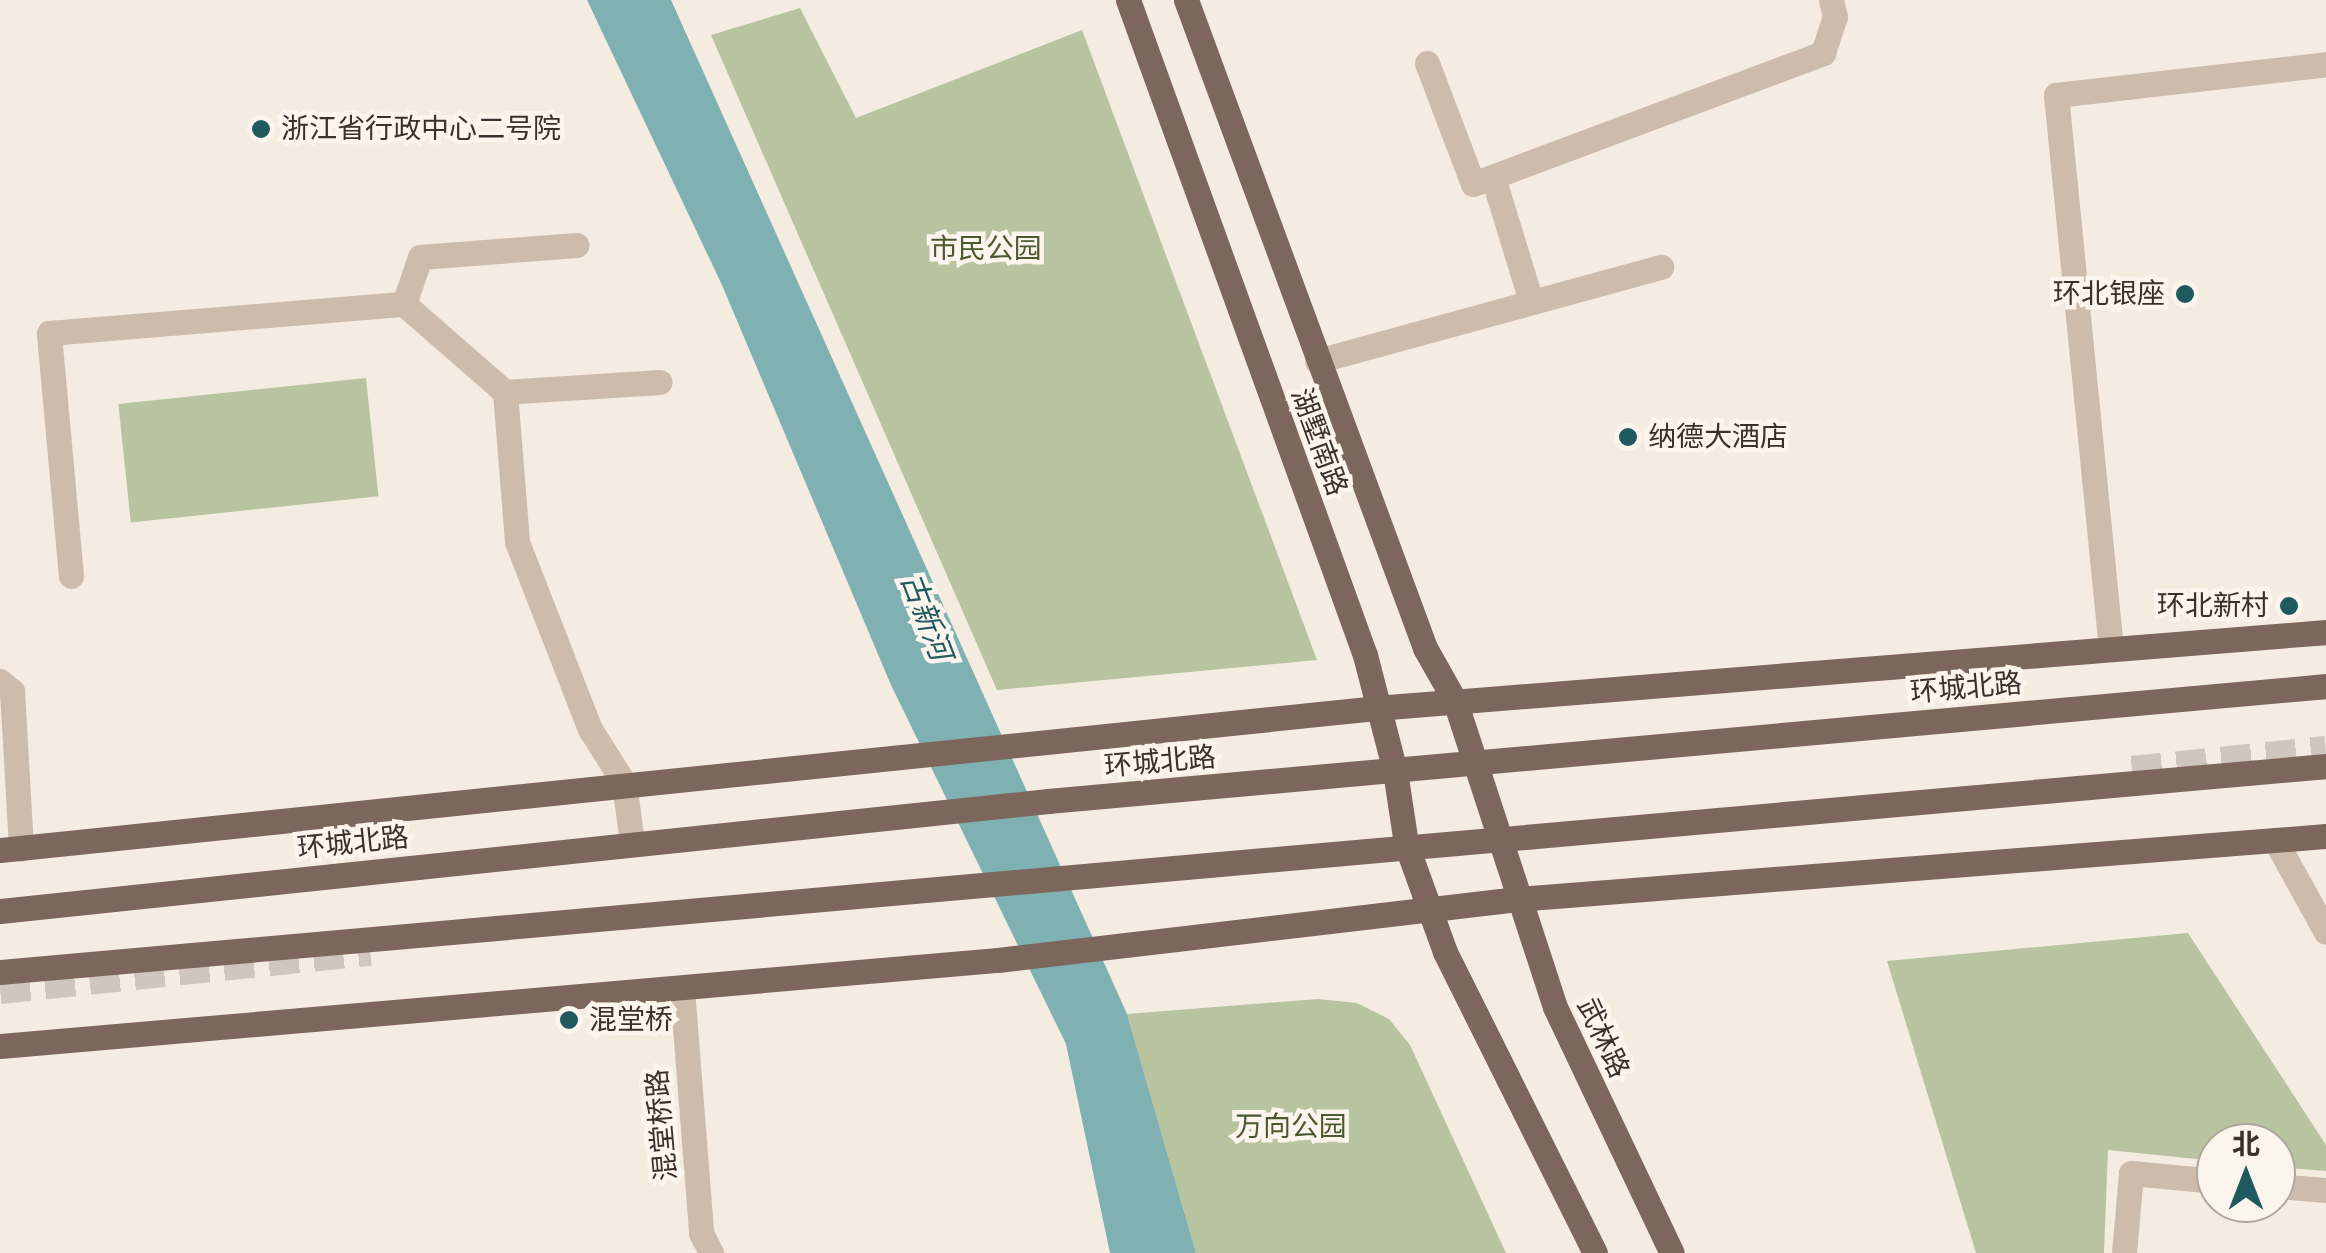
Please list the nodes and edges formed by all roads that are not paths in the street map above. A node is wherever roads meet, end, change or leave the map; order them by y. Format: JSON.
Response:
{"nodes":[{"id":1,"x":1128,"y":0,"type":"edge"},
{"id":2,"x":1186,"y":0,"type":"edge"},
{"id":3,"x":1831,"y":0,"type":"edge"},
{"id":4,"x":1427,"y":62,"type":"dead end"},
{"id":5,"x":2326,"y":64,"type":"edge"},
{"id":6,"x":1493,"y":176,"type":"junction"},
{"id":7,"x":577,"y":246,"type":"dead end"},
{"id":8,"x":1661,"y":267,"type":"dead end"},
{"id":9,"x":1530,"y":298,"type":"junction"},
{"id":10,"x":404,"y":304,"type":"junction"},
{"id":11,"x":1316,"y":362,"type":"junction"},
{"id":12,"x":660,"y":382,"type":"dead end"},
{"id":13,"x":506,"y":392,"type":"junction"},
{"id":14,"x":71,"y":576,"type":"dead end"},
{"id":15,"x":2326,"y":632,"type":"edge"},
{"id":16,"x":2111,"y":649,"type":"junction"},
{"id":17,"x":0,"y":681,"type":"edge"},
{"id":18,"x":2326,"y":686,"type":"edge"},
{"id":19,"x":1455,"y":701,"type":"junction"},
{"id":20,"x":1376,"y":708,"type":"junction"},
{"id":21,"x":1474,"y":762,"type":"junction"},
{"id":22,"x":2326,"y":766,"type":"edge"},
{"id":23,"x":1395,"y":772,"type":"junction"},
{"id":24,"x":624,"y":783,"type":"junction"},
{"id":25,"x":2326,"y":836,"type":"edge"},
{"id":26,"x":2275,"y":840,"type":"junction"},
{"id":27,"x":1496,"y":841,"type":"junction"},
{"id":28,"x":632,"y":842,"type":"junction"},
{"id":29,"x":1406,"y":844,"type":"junction"},
{"id":30,"x":10,"y":849,"type":"edge"},
{"id":31,"x":1517,"y":899,"type":"junction"},
{"id":32,"x":1432,"y":909,"type":"junction"},
{"id":33,"x":0,"y":911,"type":"edge"},
{"id":34,"x":2326,"y":932,"type":"edge"},
{"id":35,"x":0,"y":972,"type":"edge"},
{"id":36,"x":682,"y":989,"type":"junction"},
{"id":37,"x":0,"y":1046,"type":"edge"},
{"id":38,"x":2196,"y":1179,"type":"edge"},
{"id":39,"x":2296,"y":1188,"type":"edge"},
{"id":40,"x":2326,"y":1190,"type":"edge"},
{"id":41,"x":710,"y":1253,"type":"edge"},
{"id":42,"x":1595,"y":1253,"type":"edge"},
{"id":43,"x":1672,"y":1253,"type":"edge"},
{"id":44,"x":2124,"y":1253,"type":"edge"}],
"edges":[{"from":1,"to":20,"type":"main road","name":"湖墅南路"},
{"from":2,"to":11,"type":"main road","name":"湖墅南路"},
{"from":3,"to":6,"type":"street"},
{"from":4,"to":6,"type":"street"},
{"from":5,"to":16,"type":"street"},
{"from":6,"to":9,"type":"street"},
{"from":7,"to":10,"type":"street"},
{"from":8,"to":9,"type":"street"},
{"from":9,"to":11,"type":"street"},
{"from":10,"to":13,"type":"street"},
{"from":10,"to":14,"type":"street"},
{"from":11,"to":19,"type":"main road","name":"湖墅南路"},
{"from":12,"to":13,"type":"street"},
{"from":13,"to":24,"type":"street"},
{"from":15,"to":16,"type":"main road","name":"环城北路"},
{"from":16,"to":19,"type":"main road","name":"环城北路"},
{"from":17,"to":30,"type":"street"},
{"from":18,"to":21,"type":"main road","name":"环城北路"},
{"from":19,"to":20,"type":"main road","name":"环城北路"},
{"from":19,"to":21,"type":"main road","name":"湖墅南路"},
{"from":20,"to":23,"type":"main road","name":"湖墅南路"},
{"from":20,"to":24,"type":"main road","name":"环城北路"},
{"from":21,"to":23,"type":"main road","name":"环城北路"},
{"from":21,"to":27,"type":"main road","name":"湖墅南路"},
{"from":22,"to":27,"type":"main road"},
{"from":23,"to":28,"type":"main road","name":"环城北路"},
{"from":23,"to":29,"type":"main road","name":"湖墅南路"},
{"from":24,"to":28,"type":"street"},
{"from":24,"to":30,"type":"main road","name":"环城北路"},
{"from":25,"to":26,"type":"main road"},
{"from":26,"to":31,"type":"main road"},
{"from":26,"to":34,"type":"street"},
{"from":27,"to":29,"type":"main road"},
{"from":27,"to":31,"type":"main road","name":"武林路"},
{"from":28,"to":33,"type":"main road","name":"环城北路"},
{"from":29,"to":32,"type":"main road","name":"湖墅南路"},
{"from":29,"to":35,"type":"main road"},
{"from":31,"to":32,"type":"main road"},
{"from":31,"to":43,"type":"main road","name":"武林路"},
{"from":32,"to":36,"type":"main road"},
{"from":32,"to":42,"type":"main road"},
{"from":36,"to":37,"type":"main road"},
{"from":36,"to":41,"type":"street","name":"混堂桥路"},
{"from":38,"to":44,"type":"street"},
{"from":39,"to":40,"type":"street"}]}
